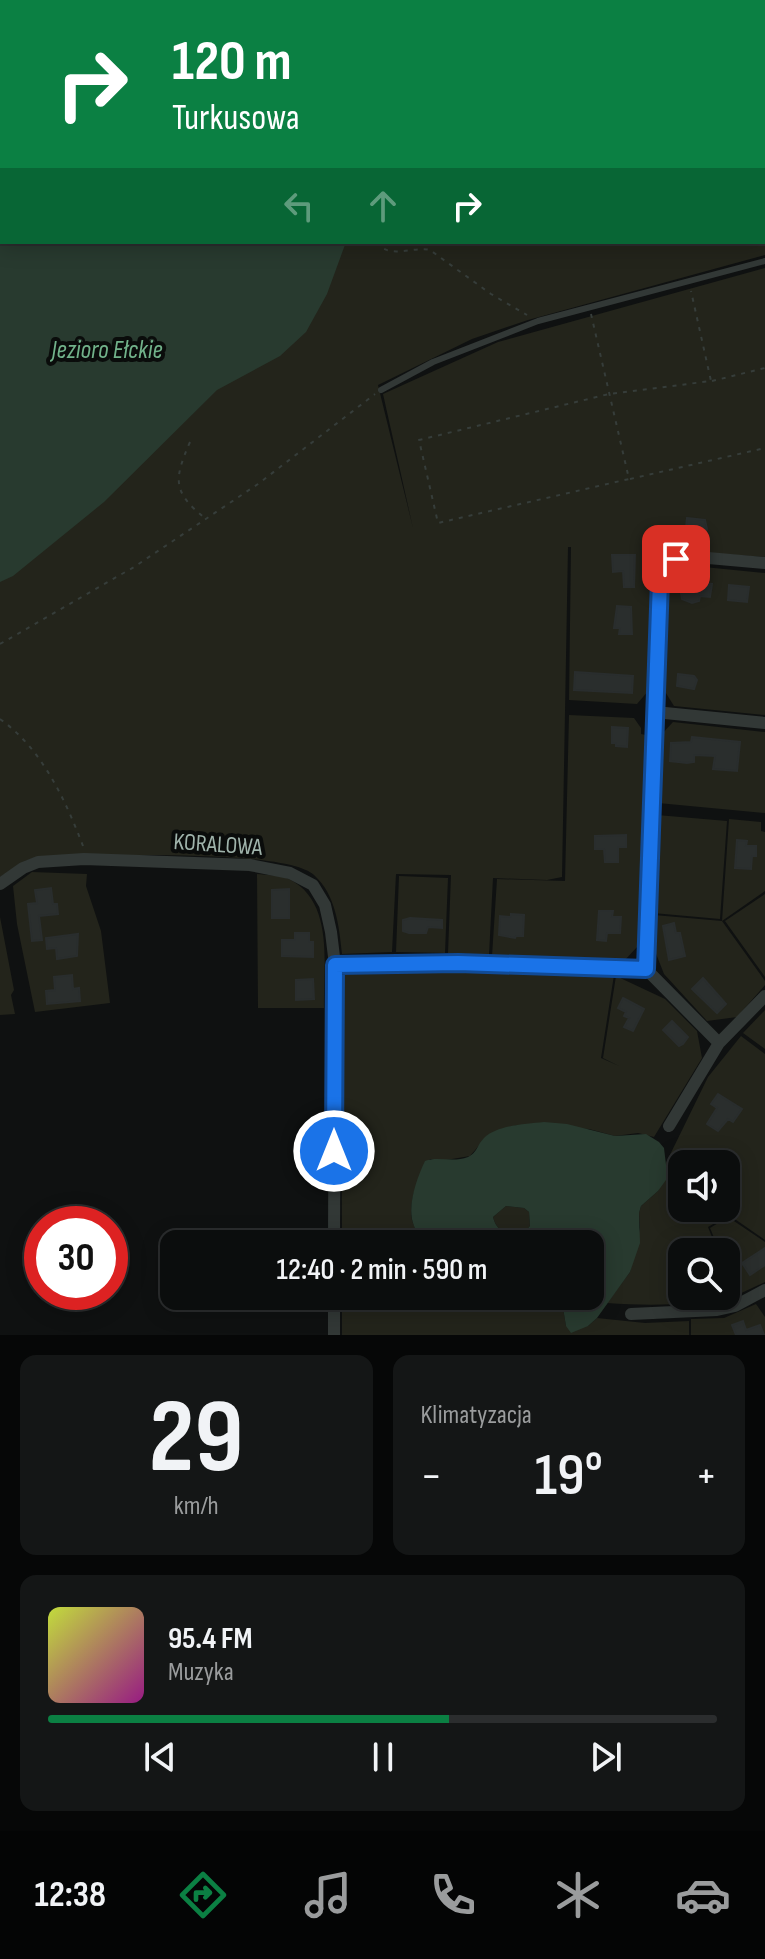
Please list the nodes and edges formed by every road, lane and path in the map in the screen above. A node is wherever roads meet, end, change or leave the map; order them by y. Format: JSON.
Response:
{"nodes":[{"id":1,"x":378,"y":244,"type":"edge"},
{"id":2,"x":765,"y":261,"type":"edge"},
{"id":3,"x":689,"y":282,"type":"junction"},
{"id":4,"x":589,"y":309,"type":"junction"},
{"id":5,"x":538,"y":321,"type":"junction"},
{"id":6,"x":765,"y":368,"type":"edge"},
{"id":7,"x":711,"y":381,"type":"junction"},
{"id":8,"x":381,"y":390,"type":"joint"},
{"id":9,"x":609,"y":394,"type":"junction"},
{"id":10,"x":190,"y":442,"type":"dead end"},
{"id":11,"x":765,"y":448,"type":"edge"},
{"id":12,"x":629,"y":479,"type":"junction"},
{"id":13,"x":206,"y":519,"type":"junction"},
{"id":14,"x":765,"y":563,"type":"edge"},
{"id":15,"x":0,"y":644,"type":"edge"},
{"id":16,"x":655,"y":712,"type":"junction"},
{"id":17,"x":0,"y":719,"type":"edge"},
{"id":18,"x":765,"y":723,"type":"edge"},
{"id":19,"x":84,"y":859,"type":"junction"},
{"id":20,"x":0,"y":884,"type":"edge"},
{"id":21,"x":335,"y":965,"type":"junction"},
{"id":22,"x":646,"y":969,"type":"junction"},
{"id":23,"x":765,"y":996,"type":"edge"},
{"id":24,"x":719,"y":1043,"type":"junction"},
{"id":25,"x":669,"y":1126,"type":"dead end"},
{"id":26,"x":334,"y":1230,"type":"edge"},
{"id":27,"x":765,"y":1290,"type":"edge"},
{"id":28,"x":334,"y":1310,"type":"edge"},
{"id":29,"x":631,"y":1314,"type":"dead end"},
{"id":30,"x":334,"y":1335,"type":"edge"}],
"edges":[{"from":1,"to":5,"type":"path"},
{"from":2,"to":3,"type":"lane"},
{"from":3,"to":4,"type":"lane"},
{"from":3,"to":7,"type":"path"},
{"from":4,"to":5,"type":"lane"},
{"from":4,"to":9,"type":"path"},
{"from":5,"to":8,"type":"lane"},
{"from":6,"to":7,"type":"path"},
{"from":7,"to":9,"type":"path"},
{"from":8,"to":13,"type":"path"},
{"from":9,"to":12,"type":"path"},
{"from":9,"to":12,"type":"path"},
{"from":10,"to":13,"type":"path"},
{"from":11,"to":12,"type":"path"},
{"from":13,"to":15,"type":"path"},
{"from":14,"to":16,"type":"street"},
{"from":16,"to":18,"type":"street"},
{"from":16,"to":22,"type":"street"},
{"from":17,"to":19,"type":"path"},
{"from":19,"to":20,"type":"street","name":"KORALOWA"},
{"from":19,"to":21,"type":"street","name":"KORALOWA"},
{"from":21,"to":22,"type":"street"},
{"from":21,"to":26,"type":"street","name":"KORALOWA"},
{"from":22,"to":24,"type":"street"},
{"from":23,"to":24,"type":"street"},
{"from":24,"to":25,"type":"street"},
{"from":27,"to":29,"type":"street"},
{"from":28,"to":30,"type":"street"}]}
